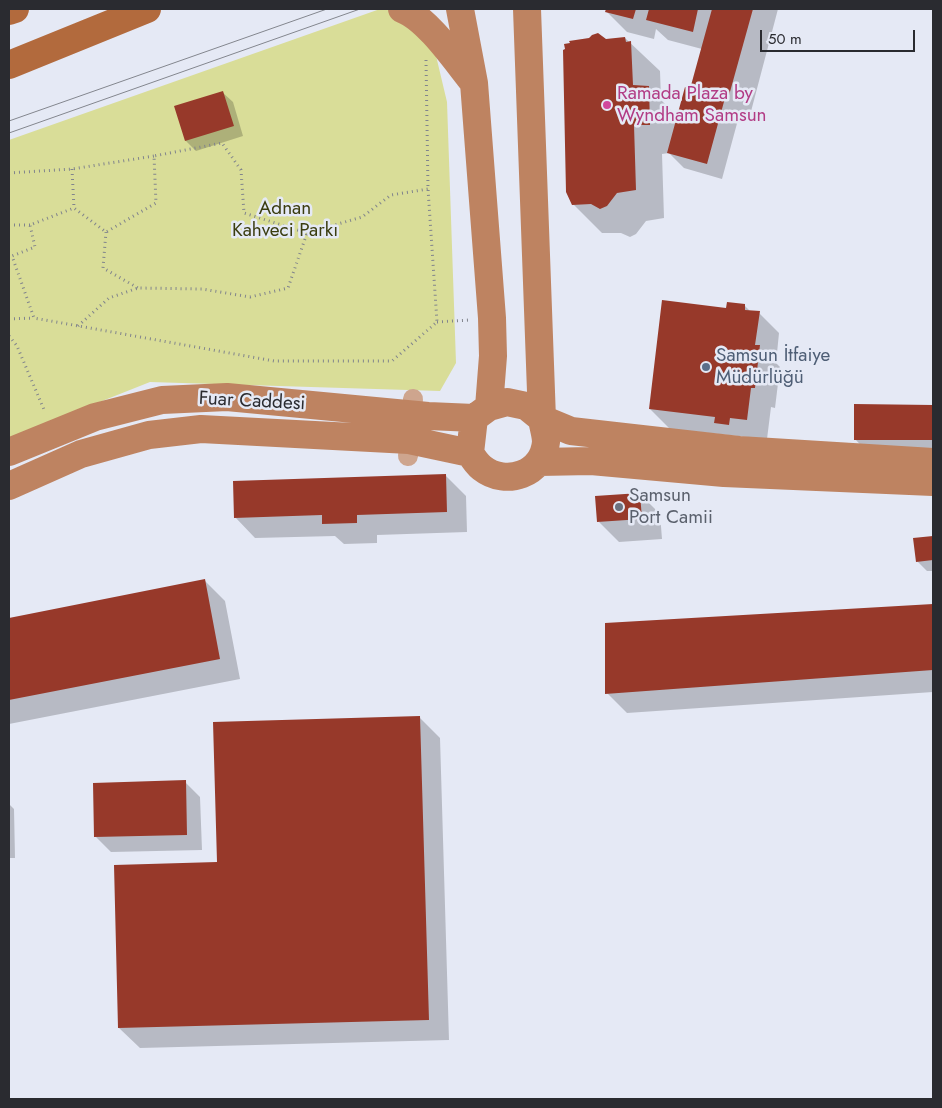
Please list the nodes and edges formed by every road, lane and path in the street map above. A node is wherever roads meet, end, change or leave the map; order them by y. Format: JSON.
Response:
{"nodes":[{"id":1,"x":15,"y":9,"type":"edge"},
{"id":2,"x":147,"y":9,"type":"edge"},
{"id":3,"x":402,"y":9,"type":"edge"},
{"id":4,"x":460,"y":9,"type":"edge"},
{"id":5,"x":527,"y":9,"type":"edge"},
{"id":6,"x":9,"y":11,"type":"edge"},
{"id":7,"x":425,"y":24,"type":"junction"},
{"id":8,"x":9,"y":65,"type":"edge"},
{"id":9,"x":474,"y":83,"type":"junction"},
{"id":10,"x":154,"y":156,"type":"junction"},
{"id":11,"x":72,"y":169,"type":"junction"},
{"id":12,"x":9,"y":173,"type":"edge"},
{"id":13,"x":428,"y":189,"type":"junction"},
{"id":14,"x":74,"y":208,"type":"junction"},
{"id":15,"x":9,"y":225,"type":"edge"},
{"id":16,"x":30,"y":225,"type":"junction"},
{"id":17,"x":106,"y":232,"type":"junction"},
{"id":18,"x":307,"y":233,"type":"junction"},
{"id":19,"x":138,"y":288,"type":"junction"},
{"id":20,"x":34,"y":318,"type":"junction"},
{"id":21,"x":492,"y":318,"type":"junction"},
{"id":22,"x":9,"y":319,"type":"edge"},
{"id":23,"x":438,"y":322,"type":"junction"},
{"id":24,"x":78,"y":326,"type":"junction"},
{"id":25,"x":9,"y":336,"type":"edge"},
{"id":26,"x":481,"y":412,"type":"junction"},
{"id":27,"x":46,"y":416,"type":"dead end"},
{"id":28,"x":542,"y":419,"type":"junction"},
{"id":29,"x":410,"y":427,"type":"junction"},
{"id":30,"x":9,"y":452,"type":"edge"},
{"id":31,"x":470,"y":453,"type":"junction"},
{"id":32,"x":539,"y":462,"type":"junction"},
{"id":33,"x":933,"y":462,"type":"edge"},
{"id":34,"x":933,"y":482,"type":"edge"},
{"id":35,"x":9,"y":486,"type":"edge"}],
"edges":[{"from":1,"to":6,"type":"main road"},
{"from":2,"to":8,"type":"main road"},
{"from":3,"to":7,"type":"street"},
{"from":4,"to":9,"type":"street"},
{"from":5,"to":28,"type":"street"},
{"from":7,"to":9,"type":"street"},
{"from":7,"to":13,"type":"path"},
{"from":9,"to":21,"type":"street"},
{"from":10,"to":11,"type":"path"},
{"from":10,"to":17,"type":"path"},
{"from":10,"to":18,"type":"path"},
{"from":11,"to":12,"type":"path"},
{"from":11,"to":14,"type":"path"},
{"from":13,"to":18,"type":"path"},
{"from":13,"to":23,"type":"path"},
{"from":14,"to":16,"type":"path"},
{"from":14,"to":17,"type":"path"},
{"from":15,"to":16,"type":"path"},
{"from":16,"to":20,"type":"path"},
{"from":17,"to":19,"type":"path"},
{"from":18,"to":19,"type":"path"},
{"from":19,"to":24,"type":"path"},
{"from":20,"to":22,"type":"path"},
{"from":20,"to":24,"type":"path"},
{"from":21,"to":23,"type":"path"},
{"from":21,"to":26,"type":"street"},
{"from":23,"to":24,"type":"path"},
{"from":25,"to":27,"type":"path"},
{"from":26,"to":28,"type":"street"},
{"from":26,"to":29,"type":"street","name":"Fuar Caddesi"},
{"from":26,"to":31,"type":"street"},
{"from":28,"to":32,"type":"street"},
{"from":28,"to":33,"type":"street"},
{"from":29,"to":30,"type":"street","name":"Fuar Caddesi"},
{"from":29,"to":31,"type":"street","name":"Fuar Caddesi"},
{"from":29,"to":35,"type":"street","name":"Fuar Caddesi"},
{"from":31,"to":32,"type":"street"},
{"from":32,"to":34,"type":"street"}]}
